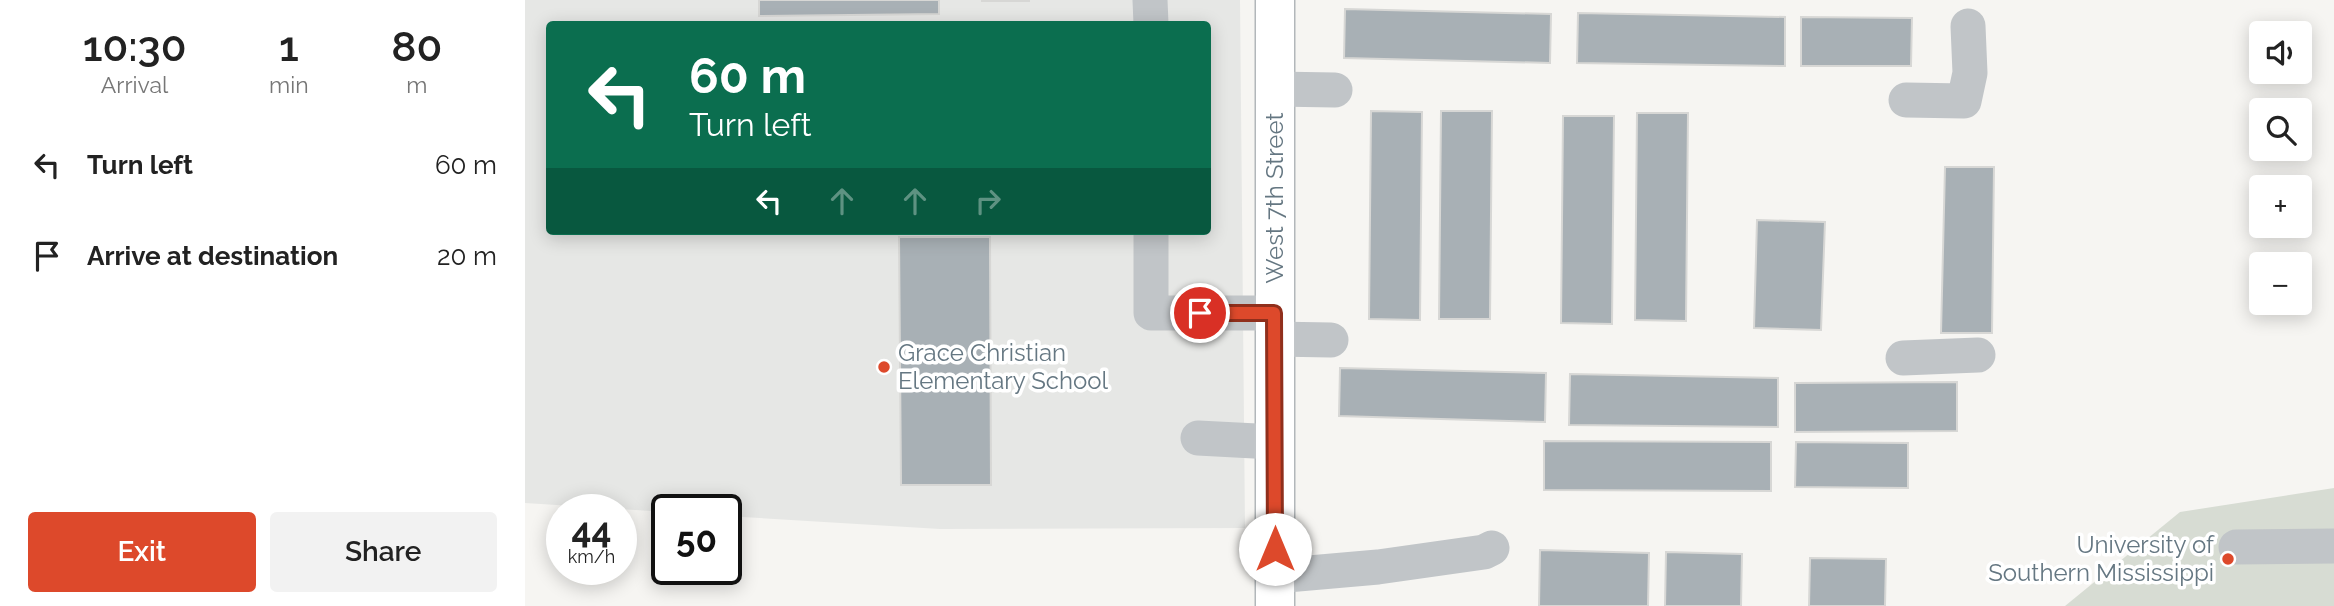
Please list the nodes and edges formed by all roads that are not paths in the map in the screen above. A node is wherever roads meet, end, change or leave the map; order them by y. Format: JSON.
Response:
{"nodes":[{"id":1,"x":1150,"y":0,"type":"edge"},
{"id":2,"x":1275,"y":0,"type":"edge"},
{"id":3,"x":1150,"y":21,"type":"edge"},
{"id":4,"x":1969,"y":26,"type":"dead end"},
{"id":5,"x":1275,"y":89,"type":"junction"},
{"id":6,"x":1335,"y":90,"type":"dead end"},
{"id":7,"x":1906,"y":100,"type":"dead end"},
{"id":8,"x":1151,"y":235,"type":"edge"},
{"id":9,"x":1274,"y":326,"type":"junction"},
{"id":10,"x":1331,"y":341,"type":"dead end"},
{"id":11,"x":1978,"y":355,"type":"dead end"},
{"id":12,"x":1903,"y":358,"type":"dead end"},
{"id":13,"x":1198,"y":438,"type":"dead end"},
{"id":14,"x":1274,"y":442,"type":"junction"},
{"id":15,"x":2334,"y":546,"type":"edge"},
{"id":16,"x":2236,"y":547,"type":"dead end"},
{"id":17,"x":1492,"y":548,"type":"dead end"},
{"id":18,"x":1275,"y":591,"type":"edge"}],
"edges":[{"from":1,"to":3,"type":"lane"},
{"from":2,"to":5,"type":"main road","name":"West 7th Street"},
{"from":4,"to":7,"type":"lane"},
{"from":5,"to":6,"type":"lane"},
{"from":5,"to":9,"type":"main road","name":"West 7th Street"},
{"from":8,"to":9,"type":"lane"},
{"from":9,"to":10,"type":"lane"},
{"from":9,"to":14,"type":"main road","name":"West 7th Street"},
{"from":11,"to":12,"type":"lane"},
{"from":13,"to":14,"type":"lane"},
{"from":14,"to":18,"type":"main road","name":"West 7th Street"},
{"from":15,"to":16,"type":"lane"},
{"from":17,"to":18,"type":"lane"}]}
